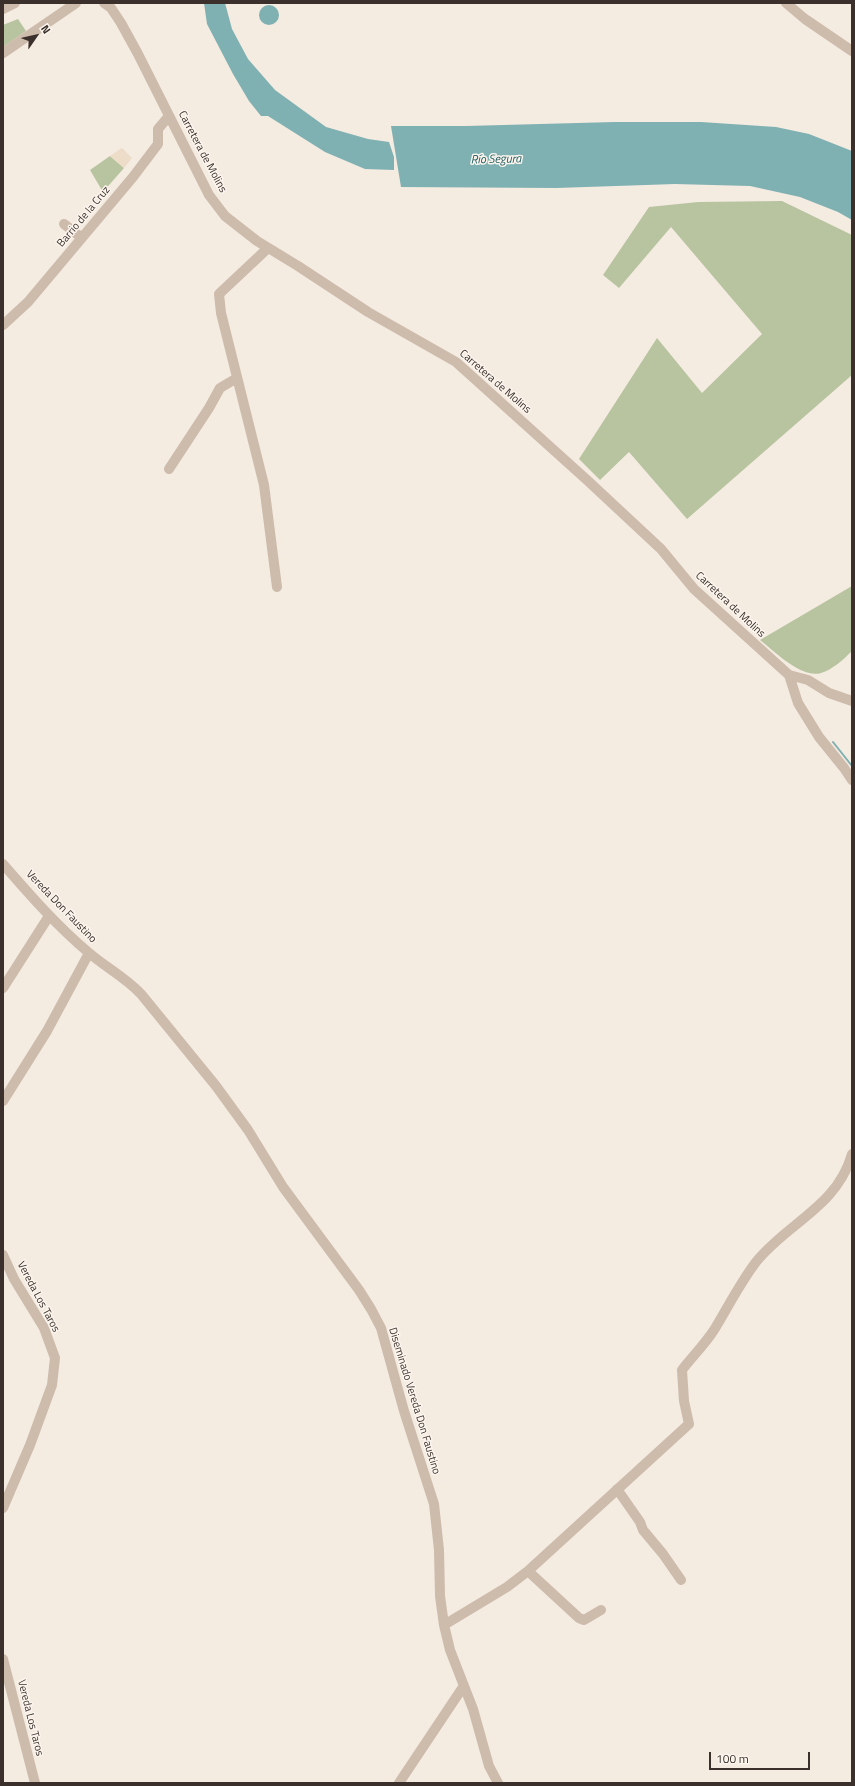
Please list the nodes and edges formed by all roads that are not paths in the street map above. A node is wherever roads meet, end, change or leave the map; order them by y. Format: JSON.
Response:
{"nodes":[{"id":1,"x":15,"y":3,"type":"edge"},
{"id":2,"x":76,"y":3,"type":"edge"},
{"id":3,"x":104,"y":3,"type":"edge"},
{"id":4,"x":786,"y":3,"type":"edge"},
{"id":5,"x":3,"y":9,"type":"edge"},
{"id":6,"x":850,"y":50,"type":"edge"},
{"id":7,"x":3,"y":53,"type":"edge"},
{"id":8,"x":170,"y":116,"type":"junction"},
{"id":9,"x":64,"y":224,"type":"dead end"},
{"id":10,"x":82,"y":238,"type":"junction"},
{"id":11,"x":268,"y":248,"type":"junction"},
{"id":12,"x":3,"y":325,"type":"edge"},
{"id":13,"x":237,"y":378,"type":"junction"},
{"id":14,"x":169,"y":469,"type":"dead end"},
{"id":15,"x":276,"y":587,"type":"dead end"},
{"id":16,"x":789,"y":676,"type":"junction"},
{"id":17,"x":852,"y":701,"type":"edge"},
{"id":18,"x":852,"y":780,"type":"edge"},
{"id":19,"x":3,"y":864,"type":"edge"},
{"id":20,"x":49,"y":916,"type":"junction"},
{"id":21,"x":89,"y":953,"type":"junction"},
{"id":22,"x":3,"y":988,"type":"edge"},
{"id":23,"x":202,"y":1068,"type":"joint"},
{"id":24,"x":3,"y":1101,"type":"edge"},
{"id":25,"x":852,"y":1154,"type":"edge"},
{"id":26,"x":3,"y":1255,"type":"edge"},
{"id":27,"x":617,"y":1489,"type":"junction"},
{"id":28,"x":3,"y":1508,"type":"edge"},
{"id":29,"x":528,"y":1570,"type":"junction"},
{"id":30,"x":680,"y":1580,"type":"dead end"},
{"id":31,"x":601,"y":1610,"type":"dead end"},
{"id":32,"x":444,"y":1626,"type":"junction"},
{"id":33,"x":3,"y":1659,"type":"edge"},
{"id":34,"x":463,"y":1687,"type":"junction"},
{"id":35,"x":35,"y":1783,"type":"edge"},
{"id":36,"x":399,"y":1783,"type":"edge"},
{"id":37,"x":498,"y":1783,"type":"edge"}],
"edges":[{"from":1,"to":5,"type":"street"},
{"from":2,"to":7,"type":"street"},
{"from":3,"to":8,"type":"street","name":"Carretera de Molins"},
{"from":4,"to":6,"type":"street"},
{"from":8,"to":10,"type":"street","name":"Barrio de la Cruz"},
{"from":8,"to":11,"type":"street","name":"Carretera de Molins"},
{"from":9,"to":10,"type":"street"},
{"from":10,"to":12,"type":"street","name":"Barrio de la Cruz"},
{"from":11,"to":13,"type":"street"},
{"from":11,"to":16,"type":"street","name":"Carretera de Molins"},
{"from":13,"to":14,"type":"street"},
{"from":13,"to":15,"type":"street"},
{"from":16,"to":17,"type":"street"},
{"from":16,"to":18,"type":"street","name":"Carretera de Molins"},
{"from":19,"to":20,"type":"street","name":"Vereda Don Faustino"},
{"from":20,"to":21,"type":"street","name":"Vereda Don Faustino"},
{"from":20,"to":22,"type":"street"},
{"from":21,"to":23,"type":"street","name":"Vereda Don Faustino"},
{"from":21,"to":24,"type":"street"},
{"from":23,"to":32,"type":"street","name":"Diseminado Vereda Don Faustino"},
{"from":25,"to":27,"type":"street"},
{"from":26,"to":28,"type":"street","name":"Vereda Los Taros"},
{"from":27,"to":29,"type":"street"},
{"from":27,"to":30,"type":"street"},
{"from":29,"to":31,"type":"street"},
{"from":29,"to":32,"type":"street"},
{"from":32,"to":34,"type":"street","name":"Diseminado Vereda Don Faustino"},
{"from":33,"to":35,"type":"street","name":"Vereda Los Taros"},
{"from":34,"to":36,"type":"street"},
{"from":34,"to":37,"type":"street","name":"Diseminado Vereda Don Faustino"}]}
